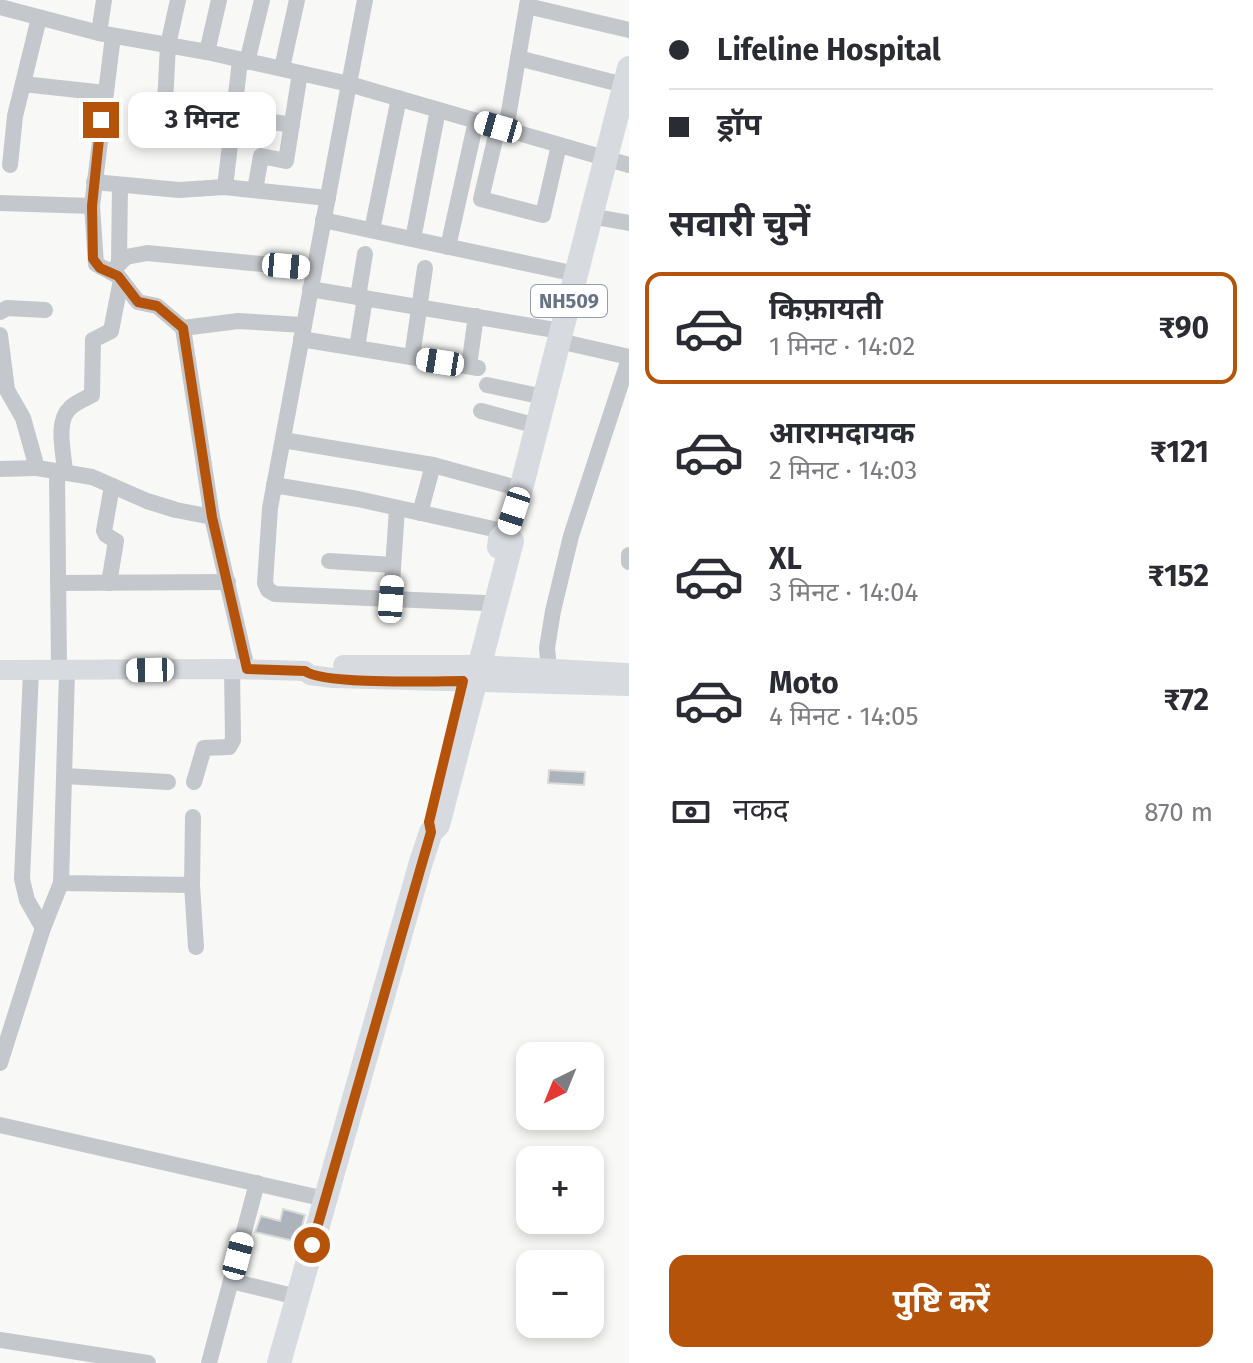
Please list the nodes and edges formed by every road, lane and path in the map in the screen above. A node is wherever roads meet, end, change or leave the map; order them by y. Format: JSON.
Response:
{"nodes":[{"id":1,"x":104,"y":0,"type":"edge"},
{"id":2,"x":178,"y":0,"type":"edge"},
{"id":3,"x":219,"y":0,"type":"edge"},
{"id":4,"x":262,"y":0,"type":"edge"},
{"id":5,"x":297,"y":0,"type":"edge"},
{"id":6,"x":365,"y":0,"type":"edge"},
{"id":7,"x":527,"y":3,"type":"edge"},
{"id":8,"x":6,"y":5,"type":"edge"},
{"id":9,"x":39,"y":18,"type":"junction"},
{"id":10,"x":629,"y":30,"type":"edge"},
{"id":11,"x":106,"y":35,"type":"junction"},
{"id":12,"x":168,"y":45,"type":"junction"},
{"id":13,"x":207,"y":52,"type":"junction"},
{"id":14,"x":518,"y":58,"type":"junction"},
{"id":15,"x":243,"y":61,"type":"junction"},
{"id":16,"x":282,"y":68,"type":"junction"},
{"id":17,"x":300,"y":73,"type":"junction"},
{"id":18,"x":627,"y":77,"type":"edge"},
{"id":19,"x":23,"y":84,"type":"junction"},
{"id":20,"x":349,"y":84,"type":"junction"},
{"id":21,"x":105,"y":93,"type":"junction"},
{"id":22,"x":399,"y":98,"type":"junction"},
{"id":23,"x":0,"y":103,"type":"edge"},
{"id":24,"x":17,"y":108,"type":"junction"},
{"id":25,"x":438,"y":110,"type":"junction"},
{"id":26,"x":233,"y":116,"type":"junction"},
{"id":27,"x":476,"y":121,"type":"junction"},
{"id":28,"x":292,"y":125,"type":"junction"},
{"id":29,"x":502,"y":128,"type":"junction"},
{"id":30,"x":147,"y":130,"type":"dead end"},
{"id":31,"x":559,"y":145,"type":"junction"},
{"id":32,"x":618,"y":162,"type":"edge"},
{"id":33,"x":10,"y":165,"type":"dead end"},
{"id":34,"x":94,"y":182,"type":"junction"},
{"id":35,"x":120,"y":185,"type":"junction"},
{"id":36,"x":225,"y":187,"type":"junction"},
{"id":37,"x":255,"y":190,"type":"junction"},
{"id":38,"x":328,"y":198,"type":"junction"},
{"id":39,"x":0,"y":203,"type":"edge"},
{"id":40,"x":92,"y":206,"type":"junction"},
{"id":41,"x":600,"y":218,"type":"junction"},
{"id":42,"x":323,"y":220,"type":"junction"},
{"id":43,"x":629,"y":223,"type":"edge"},
{"id":44,"x":372,"y":230,"type":"junction"},
{"id":45,"x":413,"y":239,"type":"junction"},
{"id":46,"x":448,"y":247,"type":"junction"},
{"id":47,"x":365,"y":254,"type":"dead end"},
{"id":48,"x":425,"y":268,"type":"dead end"},
{"id":49,"x":314,"y":269,"type":"junction"},
{"id":50,"x":117,"y":272,"type":"junction"},
{"id":51,"x":576,"y":274,"type":"junction"},
{"id":52,"x":310,"y":289,"type":"junction"},
{"id":53,"x":362,"y":297,"type":"junction"},
{"id":54,"x":419,"y":307,"type":"junction"},
{"id":55,"x":45,"y":310,"type":"dead end"},
{"id":56,"x":0,"y":312,"type":"edge"},
{"id":57,"x":476,"y":316,"type":"junction"},
{"id":58,"x":183,"y":328,"type":"junction"},
{"id":59,"x":302,"y":332,"type":"junction"},
{"id":60,"x":0,"y":335,"type":"edge"},
{"id":61,"x":567,"y":341,"type":"junction"},
{"id":62,"x":357,"y":348,"type":"junction"},
{"id":63,"x":412,"y":357,"type":"junction"},
{"id":64,"x":629,"y":358,"type":"edge"},
{"id":65,"x":487,"y":385,"type":"dead end"},
{"id":66,"x":544,"y":397,"type":"junction"},
{"id":67,"x":481,"y":411,"type":"dead end"},
{"id":68,"x":537,"y":426,"type":"junction"},
{"id":69,"x":283,"y":440,"type":"junction"},
{"id":70,"x":433,"y":465,"type":"junction"},
{"id":71,"x":37,"y":468,"type":"junction"},
{"id":72,"x":0,"y":469,"type":"edge"},
{"id":73,"x":61,"y":472,"type":"junction"},
{"id":74,"x":274,"y":485,"type":"junction"},
{"id":75,"x":112,"y":486,"type":"junction"},
{"id":76,"x":521,"y":489,"type":"junction"},
{"id":77,"x":397,"y":508,"type":"junction"},
{"id":78,"x":420,"y":513,"type":"junction"},
{"id":79,"x":212,"y":517,"type":"junction"},
{"id":80,"x":507,"y":533,"type":"junction"},
{"id":81,"x":629,"y":555,"type":"edge"},
{"id":82,"x":329,"y":561,"type":"dead end"},
{"id":83,"x":629,"y":562,"type":"edge"},
{"id":84,"x":393,"y":565,"type":"junction"},
{"id":85,"x":228,"y":582,"type":"junction"},
{"id":86,"x":58,"y":583,"type":"junction"},
{"id":87,"x":109,"y":583,"type":"junction"},
{"id":88,"x":391,"y":599,"type":"junction"},
{"id":89,"x":485,"y":603,"type":"junction"},
{"id":90,"x":239,"y":669,"type":"junction"},
{"id":91,"x":0,"y":670,"type":"edge"},
{"id":92,"x":63,"y":670,"type":"junction"},
{"id":93,"x":31,"y":671,"type":"junction"},
{"id":94,"x":471,"y":673,"type":"junction"},
{"id":95,"x":629,"y":673,"type":"edge"},
{"id":96,"x":550,"y":678,"type":"junction"},
{"id":97,"x":629,"y":686,"type":"edge"},
{"id":98,"x":65,"y":776,"type":"junction"},
{"id":99,"x":168,"y":782,"type":"dead end"},
{"id":100,"x":194,"y":782,"type":"dead end"},
{"id":101,"x":193,"y":817,"type":"dead end"},
{"id":102,"x":61,"y":883,"type":"junction"},
{"id":103,"x":192,"y":885,"type":"junction"},
{"id":104,"x":43,"y":928,"type":"junction"},
{"id":105,"x":196,"y":947,"type":"dead end"},
{"id":106,"x":5,"y":1038,"type":"edge"},
{"id":107,"x":0,"y":1063,"type":"edge"},
{"id":108,"x":0,"y":1125,"type":"edge"},
{"id":109,"x":257,"y":1183,"type":"junction"},
{"id":110,"x":325,"y":1199,"type":"junction"},
{"id":111,"x":231,"y":1281,"type":"junction"},
{"id":112,"x":297,"y":1297,"type":"junction"},
{"id":113,"x":0,"y":1340,"type":"edge"},
{"id":114,"x":148,"y":1363,"type":"edge"},
{"id":115,"x":209,"y":1363,"type":"edge"},
{"id":116,"x":279,"y":1363,"type":"edge"}],
"edges":[{"from":1,"to":11,"type":"street"},
{"from":2,"to":12,"type":"street"},
{"from":3,"to":13,"type":"street"},
{"from":4,"to":15,"type":"street"},
{"from":5,"to":16,"type":"street"},
{"from":6,"to":20,"type":"street"},
{"from":7,"to":10,"type":"street"},
{"from":7,"to":14,"type":"street"},
{"from":8,"to":9,"type":"street"},
{"from":9,"to":11,"type":"street"},
{"from":9,"to":19,"type":"street"},
{"from":11,"to":12,"type":"street"},
{"from":11,"to":21,"type":"street"},
{"from":12,"to":13,"type":"street"},
{"from":12,"to":30,"type":"street"},
{"from":13,"to":15,"type":"street"},
{"from":14,"to":18,"type":"street"},
{"from":14,"to":29,"type":"street"},
{"from":15,"to":16,"type":"street"},
{"from":15,"to":26,"type":"street"},
{"from":16,"to":17,"type":"street"},
{"from":17,"to":20,"type":"street"},
{"from":17,"to":28,"type":"street"},
{"from":18,"to":32,"type":"highway","number":"NH509"},
{"from":19,"to":21,"type":"street"},
{"from":19,"to":24,"type":"street"},
{"from":20,"to":22,"type":"street"},
{"from":20,"to":38,"type":"street"},
{"from":21,"to":34,"type":"street"},
{"from":22,"to":25,"type":"street"},
{"from":22,"to":44,"type":"street"},
{"from":23,"to":24,"type":"street"},
{"from":24,"to":33,"type":"street"},
{"from":25,"to":27,"type":"street"},
{"from":25,"to":45,"type":"street"},
{"from":26,"to":28,"type":"street"},
{"from":26,"to":36,"type":"street"},
{"from":27,"to":29,"type":"street"},
{"from":27,"to":46,"type":"street"},
{"from":28,"to":37,"type":"street"},
{"from":29,"to":31,"type":"street"},
{"from":29,"to":31,"type":"street"},
{"from":31,"to":32,"type":"street"},
{"from":32,"to":41,"type":"highway","number":"NH509"},
{"from":34,"to":35,"type":"street"},
{"from":34,"to":40,"type":"street"},
{"from":35,"to":36,"type":"street"},
{"from":35,"to":50,"type":"street"},
{"from":36,"to":37,"type":"street"},
{"from":37,"to":38,"type":"street"},
{"from":38,"to":42,"type":"street"},
{"from":39,"to":40,"type":"street"},
{"from":40,"to":50,"type":"street"},
{"from":41,"to":43,"type":"street"},
{"from":41,"to":51,"type":"highway","number":"NH509"},
{"from":42,"to":44,"type":"street"},
{"from":42,"to":49,"type":"street"},
{"from":44,"to":45,"type":"street"},
{"from":45,"to":46,"type":"street"},
{"from":46,"to":51,"type":"street"},
{"from":47,"to":53,"type":"street"},
{"from":48,"to":54,"type":"street"},
{"from":49,"to":50,"type":"street"},
{"from":49,"to":52,"type":"street"},
{"from":50,"to":58,"type":"street"},
{"from":50,"to":73,"type":"street"},
{"from":51,"to":61,"type":"highway","number":"NH509"},
{"from":52,"to":53,"type":"street"},
{"from":52,"to":59,"type":"street"},
{"from":53,"to":54,"type":"street"},
{"from":53,"to":62,"type":"street"},
{"from":54,"to":57,"type":"street"},
{"from":54,"to":63,"type":"street"},
{"from":55,"to":56,"type":"street"},
{"from":57,"to":61,"type":"street"},
{"from":57,"to":63,"type":"street"},
{"from":58,"to":59,"type":"street"},
{"from":58,"to":79,"type":"street"},
{"from":59,"to":62,"type":"street"},
{"from":59,"to":69,"type":"street"},
{"from":60,"to":71,"type":"street"},
{"from":61,"to":64,"type":"street"},
{"from":61,"to":66,"type":"highway","number":"NH509"},
{"from":62,"to":63,"type":"street"},
{"from":64,"to":96,"type":"street"},
{"from":65,"to":66,"type":"street"},
{"from":66,"to":68,"type":"highway","number":"NH509"},
{"from":67,"to":68,"type":"street"},
{"from":68,"to":76,"type":"highway","number":"NH509"},
{"from":69,"to":70,"type":"street"},
{"from":69,"to":74,"type":"street"},
{"from":70,"to":76,"type":"street"},
{"from":70,"to":78,"type":"street"},
{"from":71,"to":72,"type":"street"},
{"from":71,"to":73,"type":"street"},
{"from":73,"to":75,"type":"street"},
{"from":73,"to":86,"type":"street"},
{"from":74,"to":77,"type":"street"},
{"from":74,"to":88,"type":"street"},
{"from":75,"to":79,"type":"street"},
{"from":75,"to":87,"type":"street"},
{"from":76,"to":80,"type":"highway","number":"NH509"},
{"from":77,"to":78,"type":"street"},
{"from":77,"to":84,"type":"street"},
{"from":78,"to":80,"type":"street"},
{"from":79,"to":85,"type":"street"},
{"from":80,"to":89,"type":"highway","number":"NH509"},
{"from":80,"to":94,"type":"highway","number":"NH509"},
{"from":81,"to":83,"type":"street"},
{"from":82,"to":84,"type":"street"},
{"from":84,"to":88,"type":"street"},
{"from":85,"to":87,"type":"street"},
{"from":85,"to":90,"type":"street"},
{"from":86,"to":87,"type":"street"},
{"from":86,"to":92,"type":"street"},
{"from":88,"to":89,"type":"street"},
{"from":89,"to":94,"type":"highway","number":"NH509"},
{"from":90,"to":92,"type":"main road"},
{"from":90,"to":94,"type":"main road"},
{"from":90,"to":100,"type":"street"},
{"from":91,"to":93,"type":"main road"},
{"from":92,"to":93,"type":"main road"},
{"from":92,"to":98,"type":"street"},
{"from":93,"to":104,"type":"street"},
{"from":94,"to":96,"type":"main road"},
{"from":94,"to":110,"type":"highway","number":"NH509"},
{"from":95,"to":96,"type":"main road"},
{"from":96,"to":97,"type":"main road"},
{"from":98,"to":99,"type":"street"},
{"from":98,"to":102,"type":"street"},
{"from":101,"to":103,"type":"street"},
{"from":102,"to":103,"type":"street"},
{"from":102,"to":104,"type":"street"},
{"from":103,"to":105,"type":"street"},
{"from":104,"to":106,"type":"street"},
{"from":106,"to":107,"type":"street"},
{"from":108,"to":109,"type":"street"},
{"from":109,"to":110,"type":"street"},
{"from":109,"to":111,"type":"street"},
{"from":110,"to":112,"type":"highway","number":"NH509"},
{"from":111,"to":112,"type":"street"},
{"from":111,"to":115,"type":"street"},
{"from":112,"to":116,"type":"highway","number":"NH509"},
{"from":113,"to":114,"type":"street"}]}
